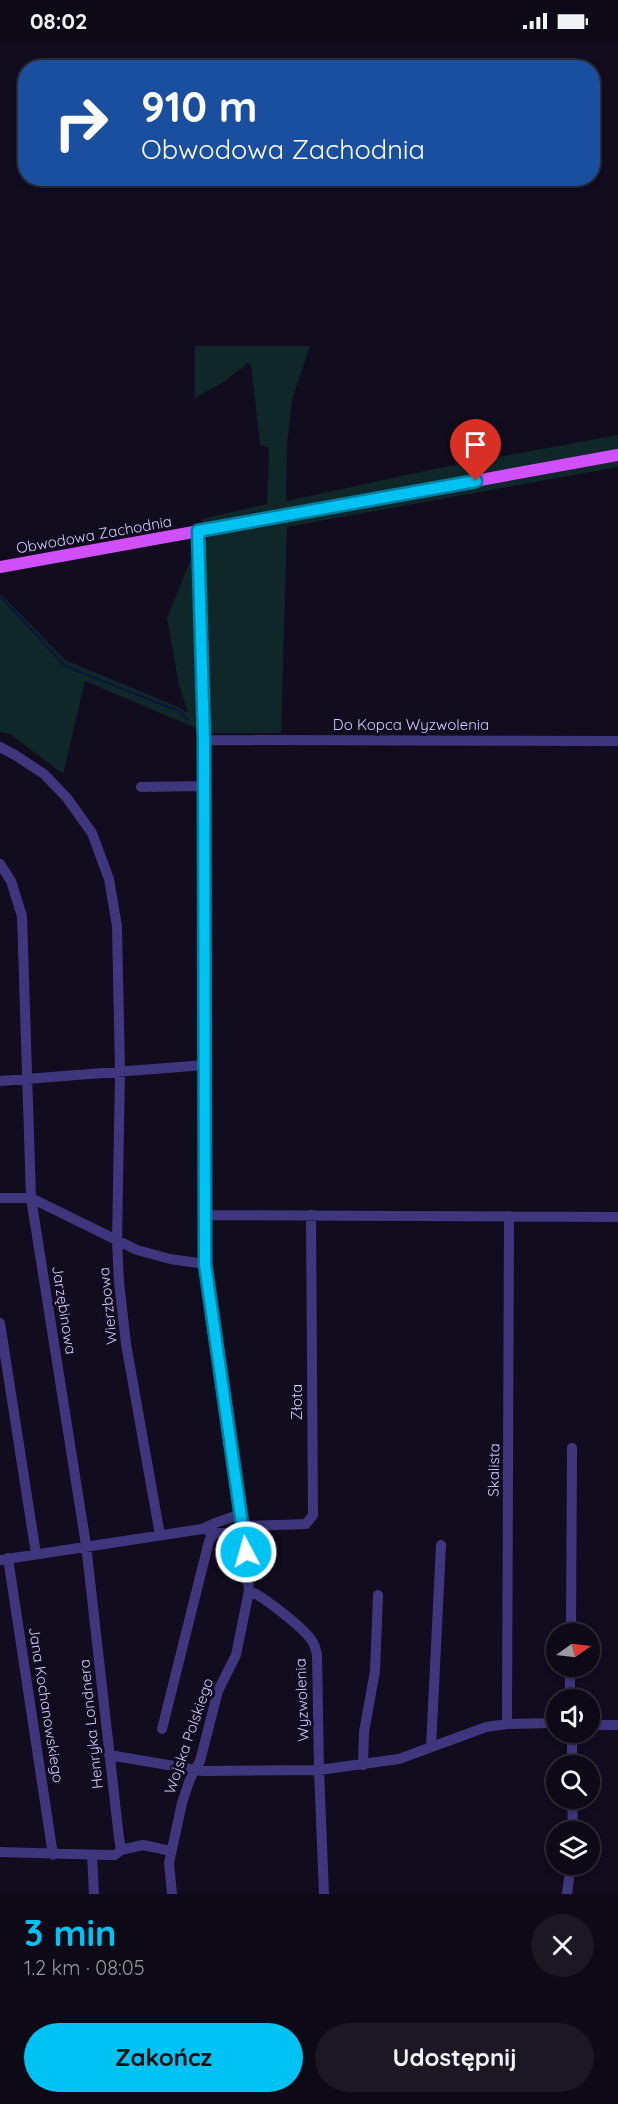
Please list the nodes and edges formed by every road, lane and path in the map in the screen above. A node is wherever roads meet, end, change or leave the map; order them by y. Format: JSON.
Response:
{"nodes":[{"id":1,"x":618,"y":455,"type":"edge"},
{"id":2,"x":198,"y":531,"type":"junction"},
{"id":3,"x":0,"y":567,"type":"edge"},
{"id":4,"x":204,"y":740,"type":"junction"},
{"id":5,"x":618,"y":741,"type":"edge"},
{"id":6,"x":0,"y":747,"type":"edge"},
{"id":7,"x":204,"y":786,"type":"junction"},
{"id":8,"x":141,"y":788,"type":"dead end"},
{"id":9,"x":0,"y":864,"type":"edge"},
{"id":10,"x":205,"y":1065,"type":"junction"},
{"id":11,"x":120,"y":1072,"type":"junction"},
{"id":12,"x":27,"y":1079,"type":"junction"},
{"id":13,"x":0,"y":1081,"type":"edge"},
{"id":14,"x":0,"y":1198,"type":"edge"},
{"id":15,"x":31,"y":1198,"type":"junction"},
{"id":16,"x":205,"y":1215,"type":"junction"},
{"id":17,"x":311,"y":1215,"type":"junction"},
{"id":18,"x":509,"y":1216,"type":"junction"},
{"id":19,"x":618,"y":1217,"type":"edge"},
{"id":20,"x":117,"y":1241,"type":"junction"},
{"id":21,"x":205,"y":1264,"type":"junction"},
{"id":22,"x":0,"y":1323,"type":"edge"},
{"id":23,"x":572,"y":1448,"type":"dead end"},
{"id":24,"x":243,"y":1524,"type":"junction"},
{"id":25,"x":202,"y":1529,"type":"junction"},
{"id":26,"x":214,"y":1533,"type":"junction"},
{"id":27,"x":160,"y":1535,"type":"junction"},
{"id":28,"x":86,"y":1545,"type":"junction"},
{"id":29,"x":441,"y":1545,"type":"dead end"},
{"id":30,"x":36,"y":1554,"type":"junction"},
{"id":31,"x":4,"y":1559,"type":"edge"},
{"id":32,"x":249,"y":1591,"type":"junction"},
{"id":33,"x":378,"y":1595,"type":"dead end"},
{"id":34,"x":571,"y":1623,"type":"edge"},
{"id":35,"x":546,"y":1723,"type":"edge"},
{"id":36,"x":507,"y":1724,"type":"junction"},
{"id":37,"x":600,"y":1725,"type":"edge"},
{"id":38,"x":618,"y":1725,"type":"edge"},
{"id":39,"x":162,"y":1729,"type":"dead end"},
{"id":40,"x":430,"y":1747,"type":"junction"},
{"id":41,"x":109,"y":1755,"type":"junction"},
{"id":42,"x":363,"y":1765,"type":"junction"},
{"id":43,"x":195,"y":1770,"type":"junction"},
{"id":44,"x":319,"y":1770,"type":"junction"},
{"id":45,"x":121,"y":1850,"type":"junction"},
{"id":46,"x":171,"y":1851,"type":"junction"},
{"id":47,"x":0,"y":1852,"type":"edge"},
{"id":48,"x":53,"y":1855,"type":"junction"},
{"id":49,"x":92,"y":1855,"type":"junction"},
{"id":50,"x":570,"y":1875,"type":"edge"},
{"id":51,"x":94,"y":1894,"type":"edge"},
{"id":52,"x":172,"y":1894,"type":"edge"},
{"id":53,"x":324,"y":1894,"type":"edge"},
{"id":54,"x":567,"y":1894,"type":"edge"}],
"edges":[{"from":1,"to":2,"type":"main road","name":"Obwodowa Zachodnia"},
{"from":2,"to":3,"type":"main road","name":"Obwodowa Zachodnia"},
{"from":2,"to":4,"type":"street"},
{"from":4,"to":5,"type":"street","name":"Do Kopca Wyzwolenia"},
{"from":4,"to":7,"type":"street"},
{"from":6,"to":11,"type":"street","name":"Wierzbowa"},
{"from":7,"to":8,"type":"street"},
{"from":7,"to":10,"type":"street"},
{"from":9,"to":12,"type":"street","name":"Jarzębinowa"},
{"from":10,"to":11,"type":"street"},
{"from":10,"to":16,"type":"street"},
{"from":11,"to":12,"type":"street"},
{"from":11,"to":20,"type":"street","name":"Wierzbowa"},
{"from":12,"to":13,"type":"street"},
{"from":12,"to":15,"type":"street","name":"Jarzębinowa"},
{"from":14,"to":15,"type":"street"},
{"from":15,"to":20,"type":"street"},
{"from":15,"to":28,"type":"street","name":"Jarzębinowa"},
{"from":16,"to":17,"type":"street"},
{"from":16,"to":21,"type":"street"},
{"from":17,"to":18,"type":"street"},
{"from":17,"to":24,"type":"street","name":"Złota"},
{"from":18,"to":19,"type":"street"},
{"from":18,"to":36,"type":"street","name":"Skalista"},
{"from":20,"to":21,"type":"street"},
{"from":20,"to":27,"type":"street","name":"Wierzbowa"},
{"from":21,"to":24,"type":"street"},
{"from":22,"to":30,"type":"street"},
{"from":23,"to":34,"type":"street"},
{"from":24,"to":25,"type":"street"},
{"from":24,"to":26,"type":"street"},
{"from":24,"to":32,"type":"street"},
{"from":25,"to":26,"type":"street"},
{"from":25,"to":27,"type":"street"},
{"from":26,"to":39,"type":"street"},
{"from":27,"to":28,"type":"street"},
{"from":28,"to":30,"type":"street"},
{"from":28,"to":41,"type":"street","name":"Henryka Londnera"},
{"from":29,"to":40,"type":"street"},
{"from":30,"to":31,"type":"street"},
{"from":31,"to":48,"type":"street","name":"Jana Kochanowskiego"},
{"from":32,"to":43,"type":"street","name":"Wojska Polskiego"},
{"from":32,"to":44,"type":"street","name":"Wyzwolenia"},
{"from":33,"to":42,"type":"street"},
{"from":35,"to":36,"type":"street"},
{"from":36,"to":40,"type":"street"},
{"from":37,"to":38,"type":"street"},
{"from":40,"to":42,"type":"street"},
{"from":41,"to":43,"type":"street"},
{"from":41,"to":45,"type":"street","name":"Henryka Londnera"},
{"from":42,"to":44,"type":"street"},
{"from":43,"to":44,"type":"street"},
{"from":43,"to":46,"type":"street","name":"Wojska Polskiego"},
{"from":44,"to":53,"type":"street","name":"Wyzwolenia"},
{"from":45,"to":46,"type":"street"},
{"from":45,"to":49,"type":"street"},
{"from":46,"to":52,"type":"street","name":"Wojska Polskiego"},
{"from":47,"to":48,"type":"street"},
{"from":48,"to":49,"type":"street"},
{"from":49,"to":51,"type":"street"},
{"from":50,"to":54,"type":"street"}]}
